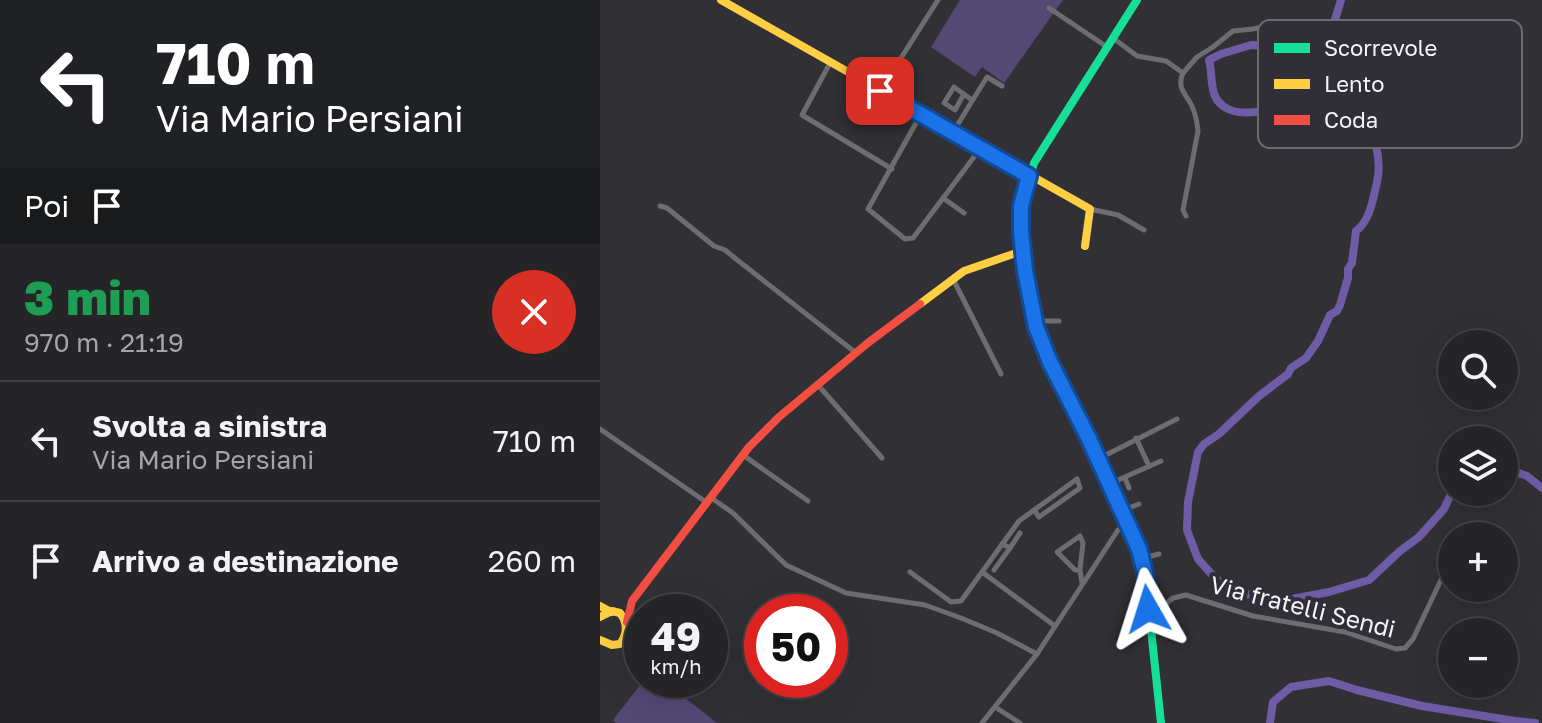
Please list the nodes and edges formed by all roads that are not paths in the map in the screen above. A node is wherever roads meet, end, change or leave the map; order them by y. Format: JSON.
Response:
{"nodes":[{"id":1,"x":721,"y":0,"type":"edge"},
{"id":2,"x":938,"y":0,"type":"edge"},
{"id":3,"x":1137,"y":0,"type":"edge"},
{"id":4,"x":1049,"y":8,"type":"dead end"},
{"id":5,"x":1258,"y":28,"type":"edge"},
{"id":6,"x":1113,"y":38,"type":"junction"},
{"id":7,"x":1107,"y":47,"type":"junction"},
{"id":8,"x":830,"y":63,"type":"junction"},
{"id":9,"x":1183,"y":73,"type":"junction"},
{"id":10,"x":1002,"y":86,"type":"dead end"},
{"id":11,"x":880,"y":91,"type":"junction"},
{"id":12,"x":964,"y":94,"type":"junction"},
{"id":13,"x":972,"y":100,"type":"junction"},
{"id":14,"x":921,"y":114,"type":"junction"},
{"id":15,"x":952,"y":133,"type":"junction"},
{"id":16,"x":980,"y":149,"type":"junction"},
{"id":17,"x":892,"y":169,"type":"junction"},
{"id":18,"x":1029,"y":176,"type":"junction"},
{"id":19,"x":943,"y":198,"type":"junction"},
{"id":20,"x":660,"y":206,"type":"dead end"},
{"id":21,"x":1090,"y":209,"type":"junction"},
{"id":22,"x":964,"y":213,"type":"dead end"},
{"id":23,"x":1186,"y":216,"type":"dead end"},
{"id":24,"x":1144,"y":230,"type":"dead end"},
{"id":25,"x":1085,"y":246,"type":"dead end"},
{"id":26,"x":1022,"y":251,"type":"junction"},
{"id":27,"x":953,"y":279,"type":"junction"},
{"id":28,"x":1034,"y":321,"type":"junction"},
{"id":29,"x":1059,"y":321,"type":"dead end"},
{"id":30,"x":857,"y":353,"type":"junction"},
{"id":31,"x":1001,"y":374,"type":"dead end"},
{"id":32,"x":818,"y":385,"type":"junction"},
{"id":33,"x":1177,"y":419,"type":"dead end"},
{"id":34,"x":600,"y":429,"type":"edge"},
{"id":35,"x":1136,"y":438,"type":"junction"},
{"id":36,"x":743,"y":455,"type":"junction"},
{"id":37,"x":882,"y":458,"type":"dead end"},
{"id":38,"x":1098,"y":459,"type":"junction"},
{"id":39,"x":1161,"y":461,"type":"dead end"},
{"id":40,"x":1149,"y":466,"type":"junction"},
{"id":41,"x":1125,"y":478,"type":"junction"},
{"id":42,"x":1077,"y":479,"type":"dead end"},
{"id":43,"x":1109,"y":484,"type":"junction"},
{"id":44,"x":1129,"y":488,"type":"dead end"},
{"id":45,"x":708,"y":499,"type":"junction"},
{"id":46,"x":808,"y":501,"type":"dead end"},
{"id":47,"x":1139,"y":504,"type":"dead end"},
{"id":48,"x":1121,"y":511,"type":"junction"},
{"id":49,"x":1128,"y":525,"type":"junction"},
{"id":50,"x":1020,"y":533,"type":"dead end"},
{"id":51,"x":1002,"y":544,"type":"junction"},
{"id":52,"x":1010,"y":548,"type":"junction"},
{"id":53,"x":1159,"y":554,"type":"dead end"},
{"id":54,"x":1146,"y":558,"type":"junction"},
{"id":55,"x":994,"y":570,"type":"dead end"},
{"id":56,"x":1080,"y":570,"type":"junction"},
{"id":57,"x":910,"y":572,"type":"dead end"},
{"id":58,"x":982,"y":572,"type":"junction"},
{"id":59,"x":1083,"y":584,"type":"junction"},
{"id":60,"x":1438,"y":586,"type":"edge"},
{"id":61,"x":637,"y":594,"type":"edge"},
{"id":62,"x":624,"y":605,"type":"edge"},
{"id":63,"x":600,"y":606,"type":"edge"},
{"id":64,"x":1148,"y":609,"type":"junction"},
{"id":65,"x":612,"y":612,"type":"junction"},
{"id":66,"x":600,"y":617,"type":"edge"},
{"id":67,"x":624,"y":619,"type":"edge"},
{"id":68,"x":1055,"y":626,"type":"junction"},
{"id":69,"x":600,"y":640,"type":"edge"},
{"id":70,"x":624,"y":640,"type":"edge"},
{"id":71,"x":610,"y":645,"type":"junction"},
{"id":72,"x":600,"y":648,"type":"edge"},
{"id":73,"x":1037,"y":654,"type":"junction"},
{"id":74,"x":995,"y":707,"type":"junction"},
{"id":75,"x":982,"y":723,"type":"edge"},
{"id":76,"x":1020,"y":723,"type":"edge"},
{"id":77,"x":1161,"y":723,"type":"edge"}],
"edges":[{"from":1,"to":8,"type":"main road"},
{"from":2,"to":11,"type":"street"},
{"from":3,"to":6,"type":"main road"},
{"from":4,"to":7,"type":"street"},
{"from":5,"to":9,"type":"street"},
{"from":6,"to":7,"type":"main road"},
{"from":6,"to":9,"type":"street"},
{"from":7,"to":18,"type":"main road"},
{"from":8,"to":11,"type":"main road"},
{"from":8,"to":17,"type":"street"},
{"from":9,"to":23,"type":"street"},
{"from":10,"to":13,"type":"street"},
{"from":11,"to":14,"type":"main road"},
{"from":12,"to":12,"type":"street"},
{"from":12,"to":13,"type":"street"},
{"from":13,"to":15,"type":"street"},
{"from":14,"to":15,"type":"main road"},
{"from":14,"to":17,"type":"street"},
{"from":15,"to":16,"type":"main road"},
{"from":16,"to":18,"type":"main road"},
{"from":16,"to":19,"type":"street"},
{"from":17,"to":19,"type":"street"},
{"from":18,"to":21,"type":"main road"},
{"from":18,"to":26,"type":"main road"},
{"from":19,"to":22,"type":"street"},
{"from":20,"to":30,"type":"street"},
{"from":21,"to":24,"type":"street"},
{"from":21,"to":25,"type":"main road"},
{"from":26,"to":27,"type":"main road"},
{"from":26,"to":28,"type":"main road"},
{"from":27,"to":30,"type":"main road"},
{"from":27,"to":31,"type":"street"},
{"from":28,"to":29,"type":"street"},
{"from":28,"to":38,"type":"main road"},
{"from":30,"to":32,"type":"main road"},
{"from":32,"to":36,"type":"main road"},
{"from":32,"to":37,"type":"street"},
{"from":33,"to":35,"type":"street"},
{"from":34,"to":45,"type":"street"},
{"from":35,"to":38,"type":"street"},
{"from":35,"to":40,"type":"street"},
{"from":36,"to":45,"type":"main road"},
{"from":36,"to":46,"type":"street"},
{"from":38,"to":43,"type":"main road"},
{"from":39,"to":40,"type":"street"},
{"from":40,"to":41,"type":"street"},
{"from":41,"to":43,"type":"street"},
{"from":41,"to":44,"type":"street"},
{"from":42,"to":51,"type":"street"},
{"from":43,"to":48,"type":"main road"},
{"from":45,"to":61,"type":"main road"},
{"from":45,"to":73,"type":"street"},
{"from":47,"to":48,"type":"street"},
{"from":48,"to":49,"type":"main road"},
{"from":49,"to":54,"type":"main road"},
{"from":49,"to":59,"type":"street"},
{"from":50,"to":52,"type":"street"},
{"from":51,"to":52,"type":"street"},
{"from":51,"to":58,"type":"street"},
{"from":52,"to":55,"type":"street"},
{"from":53,"to":54,"type":"street"},
{"from":54,"to":64,"type":"main road"},
{"from":56,"to":56,"type":"street"},
{"from":56,"to":59,"type":"street"},
{"from":57,"to":58,"type":"street"},
{"from":58,"to":68,"type":"street"},
{"from":59,"to":68,"type":"street"},
{"from":60,"to":64,"type":"street","name":"Via fratelli Sendi"},
{"from":62,"to":65,"type":"main road"},
{"from":63,"to":65,"type":"main road"},
{"from":64,"to":77,"type":"main road"},
{"from":65,"to":66,"type":"main road"},
{"from":65,"to":67,"type":"main road"},
{"from":68,"to":73,"type":"street"},
{"from":69,"to":71,"type":"main road"},
{"from":70,"to":71,"type":"main road"},
{"from":71,"to":72,"type":"main road"},
{"from":73,"to":74,"type":"street"},
{"from":74,"to":75,"type":"street"},
{"from":74,"to":76,"type":"street"}]}
